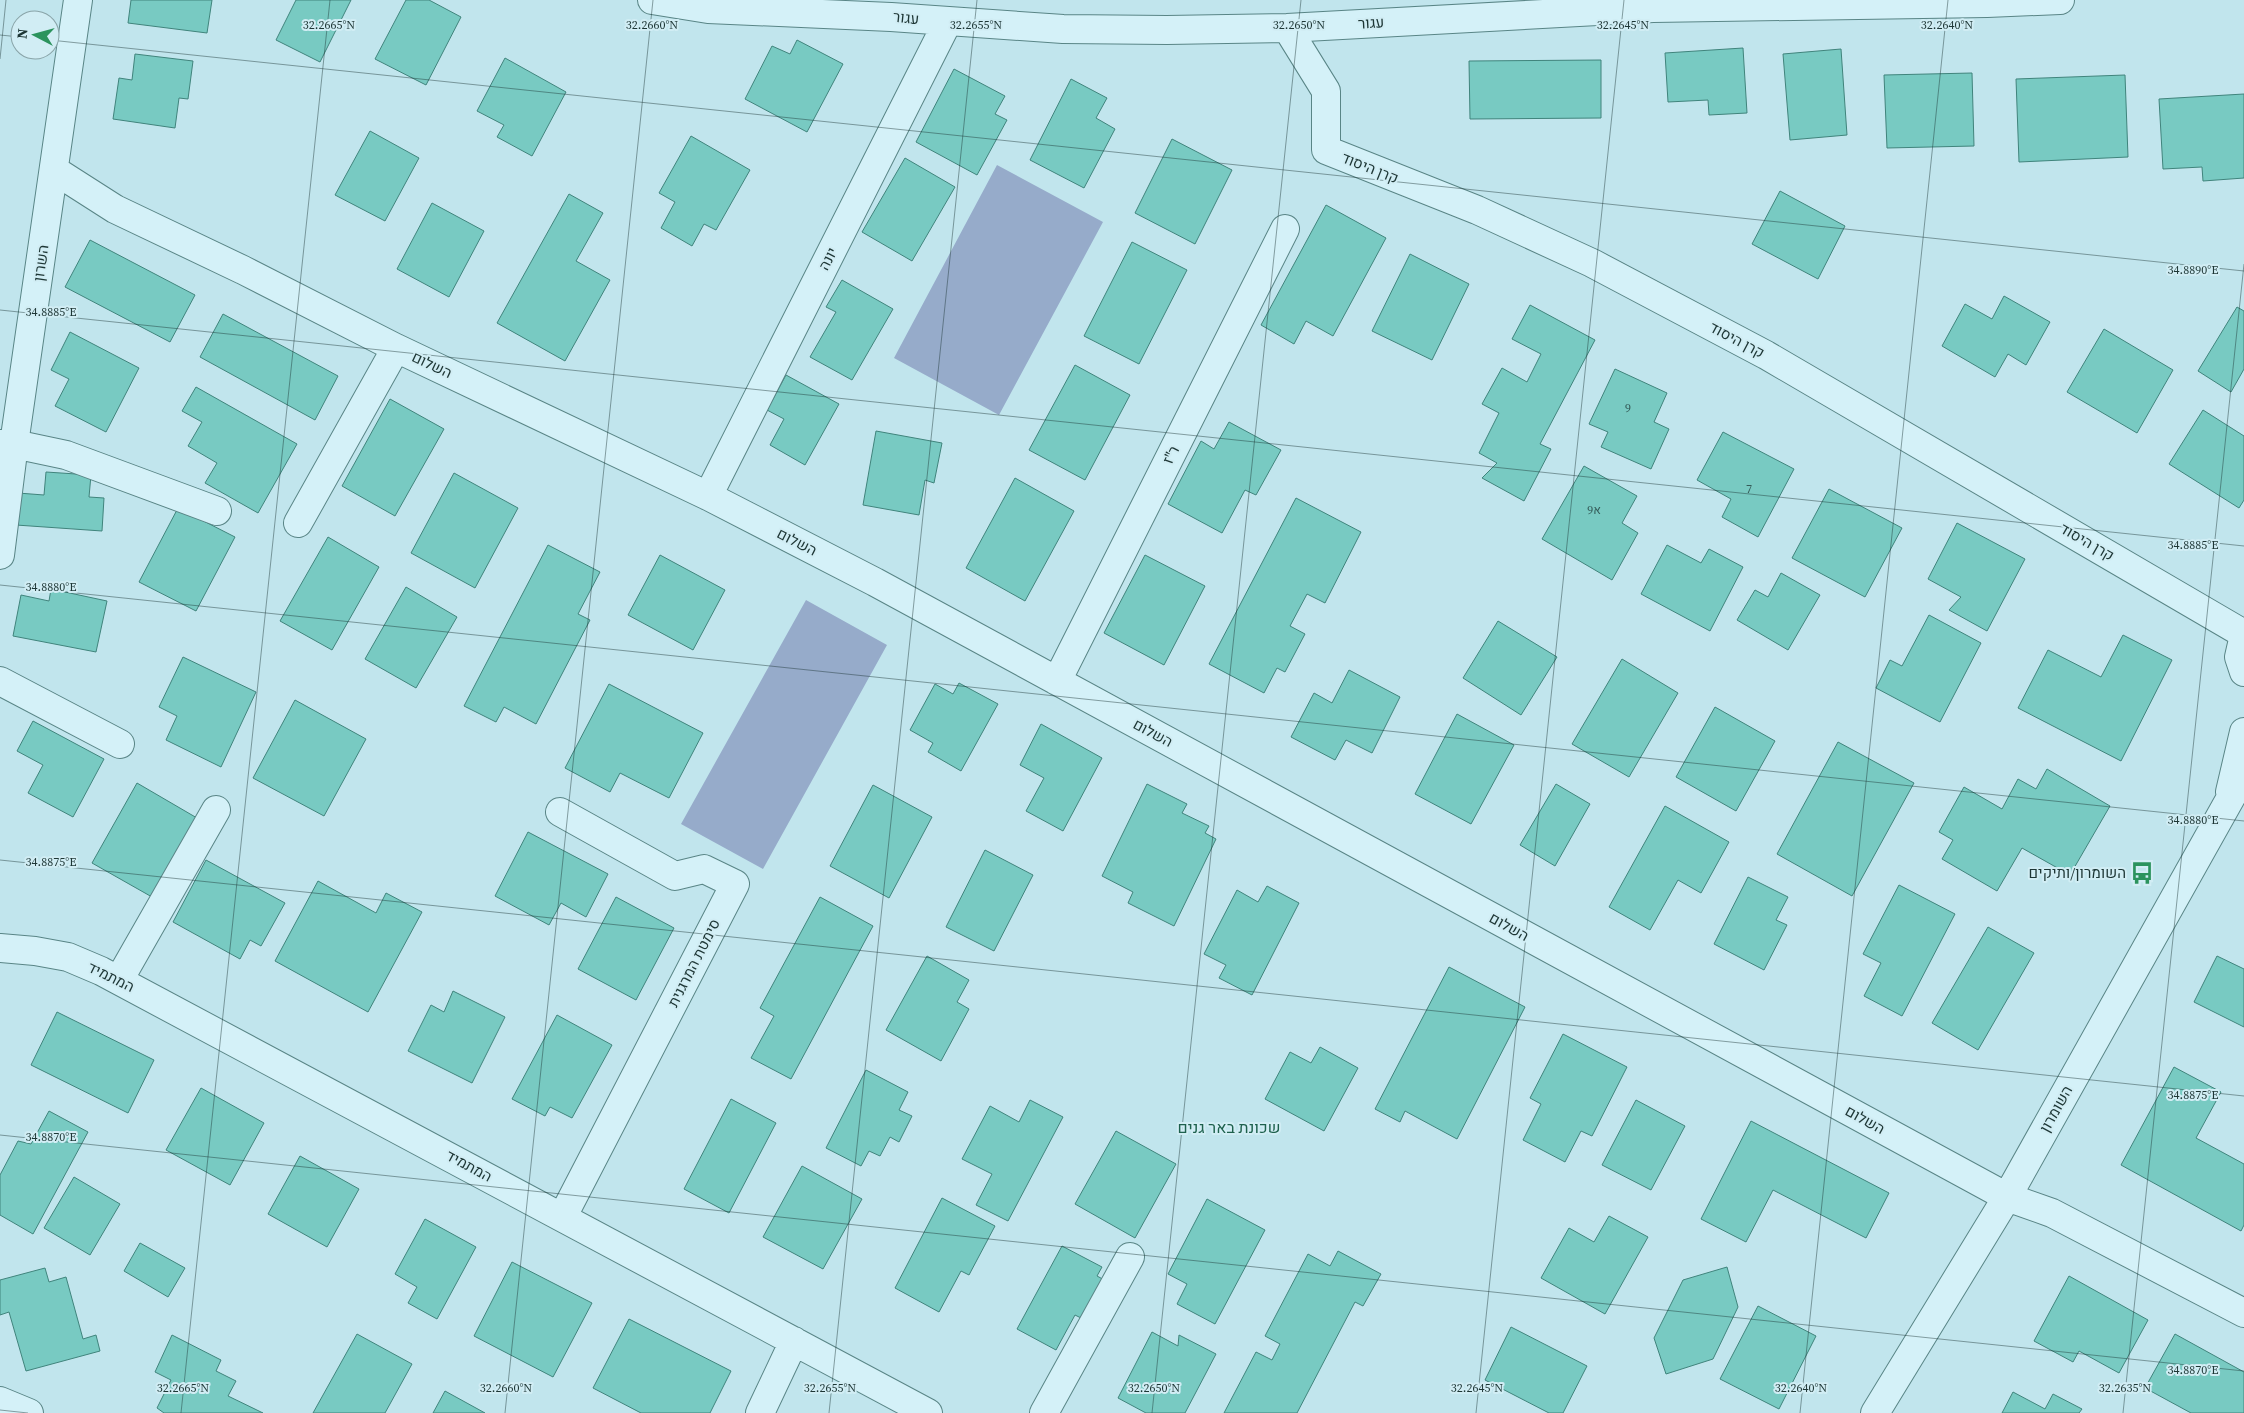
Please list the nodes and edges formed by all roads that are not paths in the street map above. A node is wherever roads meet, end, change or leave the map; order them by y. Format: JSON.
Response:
{"nodes":[{"id":1,"x":78,"y":0,"type":"edge"},
{"id":2,"x":652,"y":0,"type":"edge"},
{"id":3,"x":2060,"y":0,"type":"edge"},
{"id":4,"x":1987,"y":2,"type":"edge"},
{"id":5,"x":1653,"y":4,"type":"edge"},
{"id":6,"x":708,"y":5,"type":"edge"},
{"id":7,"x":935,"y":14,"type":"edge"},
{"id":8,"x":1287,"y":28,"type":"junction"},
{"id":9,"x":54,"y":170,"type":"junction"},
{"id":10,"x":1285,"y":229,"type":"dead end"},
{"id":11,"x":396,"y":348,"type":"junction"},
{"id":12,"x":7,"y":444,"type":"edge"},
{"id":13,"x":708,"y":496,"type":"junction"},
{"id":14,"x":217,"y":511,"type":"dead end"},
{"id":15,"x":298,"y":523,"type":"dead end"},
{"id":16,"x":0,"y":555,"type":"edge"},
{"id":17,"x":2244,"y":634,"type":"edge"},
{"id":18,"x":2244,"y":672,"type":"edge"},
{"id":19,"x":0,"y":681,"type":"edge"},
{"id":20,"x":1057,"y":681,"type":"junction"},
{"id":21,"x":2244,"y":732,"type":"edge"},
{"id":22,"x":120,"y":744,"type":"dead end"},
{"id":23,"x":2244,"y":774,"type":"edge"},
{"id":24,"x":2228,"y":801,"type":"junction"},
{"id":25,"x":216,"y":810,"type":"dead end"},
{"id":26,"x":560,"y":812,"type":"dead end"},
{"id":27,"x":0,"y":948,"type":"edge"},
{"id":28,"x":119,"y":980,"type":"junction"},
{"id":29,"x":2007,"y":1197,"type":"junction"},
{"id":30,"x":563,"y":1216,"type":"junction"},
{"id":31,"x":1130,"y":1257,"type":"dead end"},
{"id":32,"x":2244,"y":1313,"type":"edge"},
{"id":33,"x":794,"y":1341,"type":"junction"},
{"id":34,"x":0,"y":1400,"type":"edge"},
{"id":35,"x":29,"y":1413,"type":"edge"},
{"id":36,"x":760,"y":1413,"type":"edge"},
{"id":37,"x":928,"y":1413,"type":"edge"},
{"id":38,"x":1044,"y":1413,"type":"edge"},
{"id":39,"x":1875,"y":1413,"type":"edge"}],
"edges":[{"from":1,"to":9,"type":"street","name":"השרון"},
{"from":2,"to":6,"type":"street","name":"עגור"},
{"from":3,"to":4,"type":"street","name":"עגור"},
{"from":4,"to":5,"type":"street","name":"עגור"},
{"from":5,"to":8,"type":"street","name":"עגור"},
{"from":6,"to":7,"type":"street","name":"עגור"},
{"from":7,"to":8,"type":"street","name":"עגור"},
{"from":7,"to":13,"type":"street","name":"יונה"},
{"from":8,"to":17,"type":"street","name":"קרן היסוד"},
{"from":9,"to":11,"type":"street","name":"השלום"},
{"from":9,"to":12,"type":"street","name":"השרון"},
{"from":10,"to":20,"type":"street","name":"ר\"ז"},
{"from":11,"to":13,"type":"street","name":"השלום"},
{"from":11,"to":15,"type":"street"},
{"from":12,"to":14,"type":"street"},
{"from":12,"to":16,"type":"street","name":"השרון"},
{"from":13,"to":20,"type":"street","name":"השלום"},
{"from":17,"to":18,"type":"street"},
{"from":19,"to":22,"type":"street"},
{"from":20,"to":29,"type":"street","name":"השלום"},
{"from":21,"to":24,"type":"street","name":"השומרון"},
{"from":23,"to":24,"type":"street","name":"השומרון"},
{"from":24,"to":29,"type":"street","name":"השומרון"},
{"from":25,"to":28,"type":"street"},
{"from":26,"to":30,"type":"street","name":"סימטת המרגנית"},
{"from":27,"to":28,"type":"street","name":"המתמיד"},
{"from":28,"to":30,"type":"street","name":"המתמיד"},
{"from":29,"to":32,"type":"street","name":"השלום"},
{"from":29,"to":39,"type":"street","name":"השומרון"},
{"from":30,"to":33,"type":"street","name":"המתמיד"},
{"from":31,"to":38,"type":"street"},
{"from":33,"to":36,"type":"street"},
{"from":33,"to":37,"type":"street","name":"המתמיד"},
{"from":34,"to":35,"type":"street"}]}
